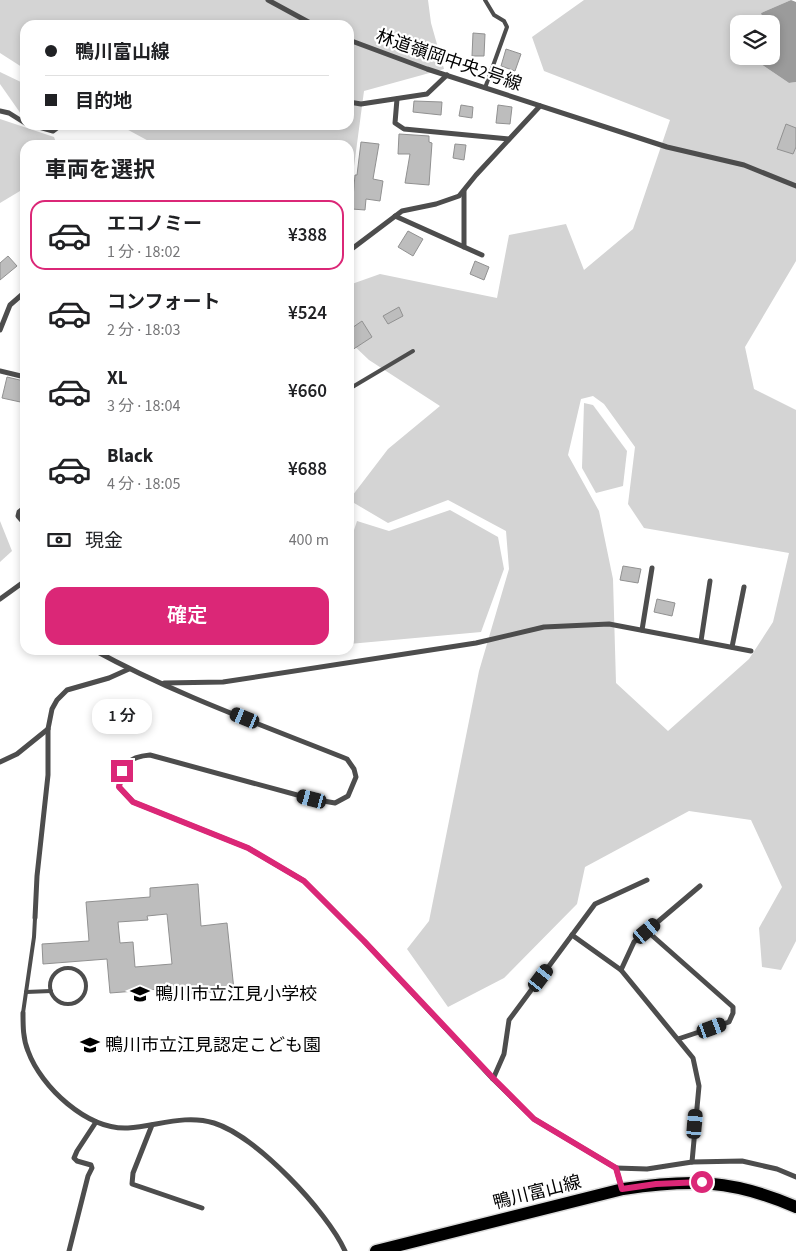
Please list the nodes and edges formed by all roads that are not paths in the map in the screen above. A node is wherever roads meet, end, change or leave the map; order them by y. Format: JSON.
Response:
{"nodes":[{"id":1,"x":268,"y":0,"type":"edge"},
{"id":2,"x":485,"y":0,"type":"edge"},
{"id":3,"x":302,"y":20,"type":"edge"},
{"id":4,"x":354,"y":42,"type":"edge"},
{"id":5,"x":447,"y":75,"type":"junction"},
{"id":6,"x":485,"y":88,"type":"junction"},
{"id":7,"x":397,"y":99,"type":"junction"},
{"id":8,"x":354,"y":103,"type":"edge"},
{"id":9,"x":540,"y":106,"type":"junction"},
{"id":10,"x":0,"y":111,"type":"edge"},
{"id":11,"x":20,"y":120,"type":"edge"},
{"id":12,"x":509,"y":139,"type":"junction"},
{"id":13,"x":796,"y":186,"type":"edge"},
{"id":14,"x":464,"y":190,"type":"junction"},
{"id":15,"x":395,"y":216,"type":"junction"},
{"id":16,"x":354,"y":247,"type":"edge"},
{"id":17,"x":464,"y":247,"type":"junction"},
{"id":18,"x":482,"y":255,"type":"dead end"},
{"id":19,"x":20,"y":296,"type":"edge"},
{"id":20,"x":0,"y":330,"type":"edge"},
{"id":21,"x":413,"y":350,"type":"dead end"},
{"id":22,"x":0,"y":371,"type":"edge"},
{"id":23,"x":20,"y":376,"type":"edge"},
{"id":24,"x":354,"y":386,"type":"edge"},
{"id":25,"x":652,"y":568,"type":"dead end"},
{"id":26,"x":710,"y":580,"type":"dead end"},
{"id":27,"x":20,"y":585,"type":"edge"},
{"id":28,"x":744,"y":587,"type":"dead end"},
{"id":29,"x":0,"y":599,"type":"edge"},
{"id":30,"x":642,"y":630,"type":"junction"},
{"id":31,"x":701,"y":641,"type":"junction"},
{"id":32,"x":732,"y":647,"type":"junction"},
{"id":33,"x":751,"y":651,"type":"dead end"},
{"id":34,"x":103,"y":655,"type":"edge"},
{"id":35,"x":129,"y":669,"type":"junction"},
{"id":36,"x":161,"y":683,"type":"junction"},
{"id":37,"x":48,"y":729,"type":"junction"},
{"id":38,"x":0,"y":762,"type":"edge"},
{"id":39,"x":647,"y":880,"type":"dead end"},
{"id":40,"x":700,"y":886,"type":"dead end"},
{"id":41,"x":35,"y":918,"type":"joint"},
{"id":42,"x":647,"y":931,"type":"junction"},
{"id":43,"x":572,"y":935,"type":"junction"},
{"id":44,"x":621,"y":970,"type":"junction"},
{"id":45,"x":51,"y":991,"type":"junction"},
{"id":46,"x":26,"y":992,"type":"junction"},
{"id":47,"x":23,"y":1013,"type":"joint"},
{"id":48,"x":678,"y":1039,"type":"junction"},
{"id":49,"x":493,"y":1078,"type":"junction"},
{"id":50,"x":96,"y":1122,"type":"junction"},
{"id":51,"x":152,"y":1125,"type":"junction"},
{"id":52,"x":692,"y":1162,"type":"junction"},
{"id":53,"x":616,"y":1168,"type":"junction"},
{"id":54,"x":796,"y":1177,"type":"edge"},
{"id":55,"x":622,"y":1189,"type":"junction"},
{"id":56,"x":796,"y":1206,"type":"edge"},
{"id":57,"x":202,"y":1208,"type":"dead end"},
{"id":58,"x":69,"y":1251,"type":"edge"},
{"id":59,"x":346,"y":1251,"type":"edge"},
{"id":60,"x":376,"y":1251,"type":"edge"}],
"edges":[{"from":1,"to":3,"type":"street"},
{"from":2,"to":6,"type":"lane"},
{"from":4,"to":5,"type":"street","name":"林道嶺岡中央2号線"},
{"from":5,"to":6,"type":"street","name":"林道嶺岡中央2号線"},
{"from":5,"to":7,"type":"street"},
{"from":6,"to":9,"type":"street","name":"林道嶺岡中央2号線"},
{"from":7,"to":8,"type":"street"},
{"from":7,"to":12,"type":"street"},
{"from":9,"to":12,"type":"street"},
{"from":9,"to":13,"type":"street","name":"林道嶺岡中央2号線"},
{"from":10,"to":11,"type":"street"},
{"from":12,"to":14,"type":"street"},
{"from":14,"to":15,"type":"street"},
{"from":14,"to":17,"type":"street"},
{"from":15,"to":16,"type":"street"},
{"from":15,"to":17,"type":"street"},
{"from":17,"to":18,"type":"street"},
{"from":19,"to":20,"type":"street"},
{"from":21,"to":24,"type":"lane"},
{"from":22,"to":23,"type":"street"},
{"from":25,"to":30,"type":"street"},
{"from":26,"to":31,"type":"street"},
{"from":27,"to":29,"type":"street"},
{"from":28,"to":32,"type":"street"},
{"from":30,"to":31,"type":"street"},
{"from":30,"to":36,"type":"street"},
{"from":31,"to":32,"type":"street"},
{"from":32,"to":33,"type":"street"},
{"from":34,"to":35,"type":"street"},
{"from":35,"to":36,"type":"street"},
{"from":35,"to":37,"type":"street"},
{"from":36,"to":49,"type":"street"},
{"from":37,"to":38,"type":"street"},
{"from":37,"to":41,"type":"street"},
{"from":39,"to":43,"type":"street"},
{"from":40,"to":42,"type":"street"},
{"from":41,"to":46,"type":"lane"},
{"from":42,"to":44,"type":"street"},
{"from":42,"to":48,"type":"street"},
{"from":43,"to":44,"type":"street"},
{"from":43,"to":49,"type":"street"},
{"from":44,"to":48,"type":"street"},
{"from":45,"to":45,"type":"lane"},
{"from":45,"to":46,"type":"lane"},
{"from":46,"to":47,"type":"lane"},
{"from":47,"to":50,"type":"street"},
{"from":48,"to":52,"type":"street"},
{"from":49,"to":53,"type":"street"},
{"from":50,"to":51,"type":"street"},
{"from":50,"to":58,"type":"street"},
{"from":51,"to":57,"type":"street"},
{"from":51,"to":59,"type":"street"},
{"from":52,"to":53,"type":"street"},
{"from":52,"to":54,"type":"street"},
{"from":53,"to":55,"type":"street"},
{"from":55,"to":56,"type":"main road","name":"鴨川富山線"},
{"from":55,"to":60,"type":"main road","name":"鴨川富山線"}]}
